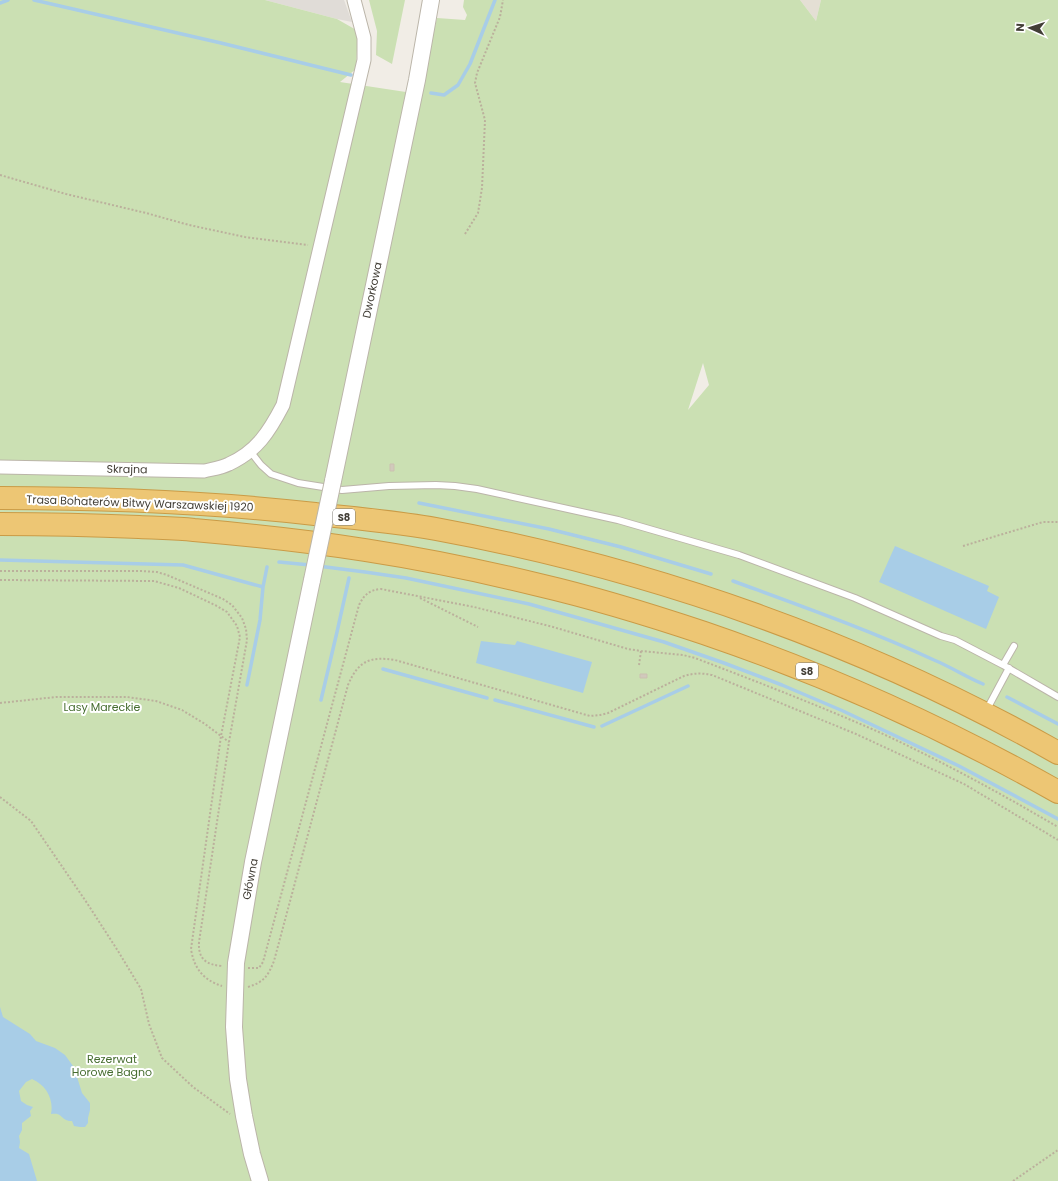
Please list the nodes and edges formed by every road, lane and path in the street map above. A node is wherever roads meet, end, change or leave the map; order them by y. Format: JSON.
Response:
{"nodes":[{"id":1,"x":354,"y":0,"type":"edge"},
{"id":2,"x":431,"y":0,"type":"edge"},
{"id":3,"x":504,"y":0,"type":"edge"},
{"id":4,"x":0,"y":175,"type":"edge"},
{"id":5,"x":465,"y":234,"type":"dead end"},
{"id":6,"x":308,"y":245,"type":"dead end"},
{"id":7,"x":250,"y":452,"type":"junction"},
{"id":8,"x":0,"y":467,"type":"edge"},
{"id":9,"x":0,"y":498,"type":"edge"},
{"id":10,"x":1058,"y":522,"type":"edge"},
{"id":11,"x":0,"y":524,"type":"edge"},
{"id":12,"x":963,"y":546,"type":"dead end"},
{"id":13,"x":0,"y":571,"type":"edge"},
{"id":14,"x":0,"y":580,"type":"edge"},
{"id":15,"x":312,"y":580,"type":"joint"},
{"id":16,"x":417,"y":596,"type":"junction"},
{"id":17,"x":478,"y":627,"type":"dead end"},
{"id":18,"x":1014,"y":646,"type":"dead end"},
{"id":19,"x":641,"y":651,"type":"junction"},
{"id":20,"x":639,"y":665,"type":"dead end"},
{"id":21,"x":1006,"y":666,"type":"junction"},
{"id":22,"x":1058,"y":697,"type":"edge"},
{"id":23,"x":0,"y":703,"type":"edge"},
{"id":24,"x":985,"y":713,"type":"junction"},
{"id":25,"x":222,"y":736,"type":"junction"},
{"id":26,"x":229,"y":742,"type":"junction"},
{"id":27,"x":1058,"y":753,"type":"edge"},
{"id":28,"x":1058,"y":792,"type":"edge"},
{"id":29,"x":0,"y":797,"type":"edge"},
{"id":30,"x":1058,"y":827,"type":"edge"},
{"id":31,"x":1058,"y":840,"type":"edge"},
{"id":32,"x":236,"y":967,"type":"junction"},
{"id":33,"x":235,"y":988,"type":"junction"},
{"id":34,"x":233,"y":1116,"type":"dead end"},
{"id":35,"x":1058,"y":1150,"type":"edge"},
{"id":36,"x":260,"y":1181,"type":"edge"},
{"id":37,"x":1013,"y":1181,"type":"edge"}],
"edges":[{"from":1,"to":7,"type":"street"},
{"from":2,"to":15,"type":"street","name":"Dworkowa","bridge":true},
{"from":3,"to":5,"type":"path"},
{"from":4,"to":6,"type":"path"},
{"from":7,"to":8,"type":"street","name":"Skrajna"},
{"from":7,"to":21,"type":"lane"},
{"from":9,"to":24,"type":"highway","name":"Trasa Bohaterów Bitwy Warszawskiej 1920","number":"S8"},
{"from":10,"to":12,"type":"path"},
{"from":11,"to":28,"type":"highway","number":"S8"},
{"from":13,"to":26,"type":"path"},
{"from":14,"to":25,"type":"path"},
{"from":15,"to":32,"type":"street","name":"Główna"},
{"from":16,"to":17,"type":"path"},
{"from":16,"to":19,"type":"path"},
{"from":16,"to":32,"type":"path"},
{"from":18,"to":21,"type":"lane"},
{"from":19,"to":20,"type":"path"},
{"from":19,"to":30,"type":"path"},
{"from":21,"to":22,"type":"lane"},
{"from":21,"to":24,"type":"lane"},
{"from":23,"to":25,"type":"path"},
{"from":24,"to":27,"type":"highway","number":"S8"},
{"from":25,"to":26,"type":"path"},
{"from":25,"to":33,"type":"path"},
{"from":26,"to":32,"type":"path"},
{"from":29,"to":34,"type":"path"},
{"from":31,"to":33,"type":"path"},
{"from":32,"to":33,"type":"street","name":"Główna"},
{"from":33,"to":36,"type":"street","name":"Główna"},
{"from":35,"to":37,"type":"path"}]}
